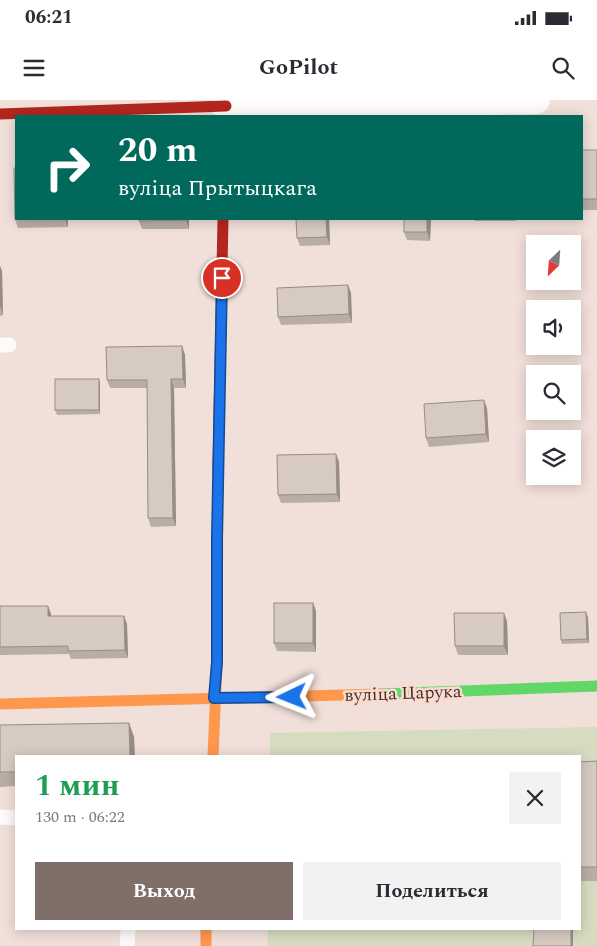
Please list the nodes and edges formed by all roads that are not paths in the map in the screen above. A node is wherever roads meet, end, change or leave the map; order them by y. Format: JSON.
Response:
{"nodes":[{"id":1,"x":536,"y":100,"type":"edge"},
{"id":2,"x":419,"y":101,"type":"edge"},
{"id":3,"x":226,"y":107,"type":"edge"},
{"id":4,"x":0,"y":114,"type":"edge"},
{"id":5,"x":223,"y":220,"type":"edge"},
{"id":6,"x":597,"y":686,"type":"edge"},
{"id":7,"x":214,"y":698,"type":"junction"},
{"id":8,"x":0,"y":704,"type":"edge"},
{"id":9,"x":213,"y":755,"type":"edge"},
{"id":10,"x":0,"y":818,"type":"edge"},
{"id":11,"x":15,"y":818,"type":"edge"},
{"id":12,"x":128,"y":930,"type":"edge"},
{"id":13,"x":206,"y":930,"type":"edge"},
{"id":14,"x":128,"y":946,"type":"edge"},
{"id":15,"x":206,"y":946,"type":"edge"}],
"edges":[{"from":1,"to":2,"type":"street"},
{"from":2,"to":3,"type":"street"},
{"from":3,"to":4,"type":"street"},
{"from":5,"to":7,"type":"street"},
{"from":6,"to":7,"type":"street","name":"вуліца Царука"},
{"from":7,"to":8,"type":"street","name":"вуліца Царука"},
{"from":7,"to":9,"type":"street"},
{"from":10,"to":11,"type":"lane"},
{"from":12,"to":14,"type":"lane"},
{"from":13,"to":15,"type":"street"}]}
